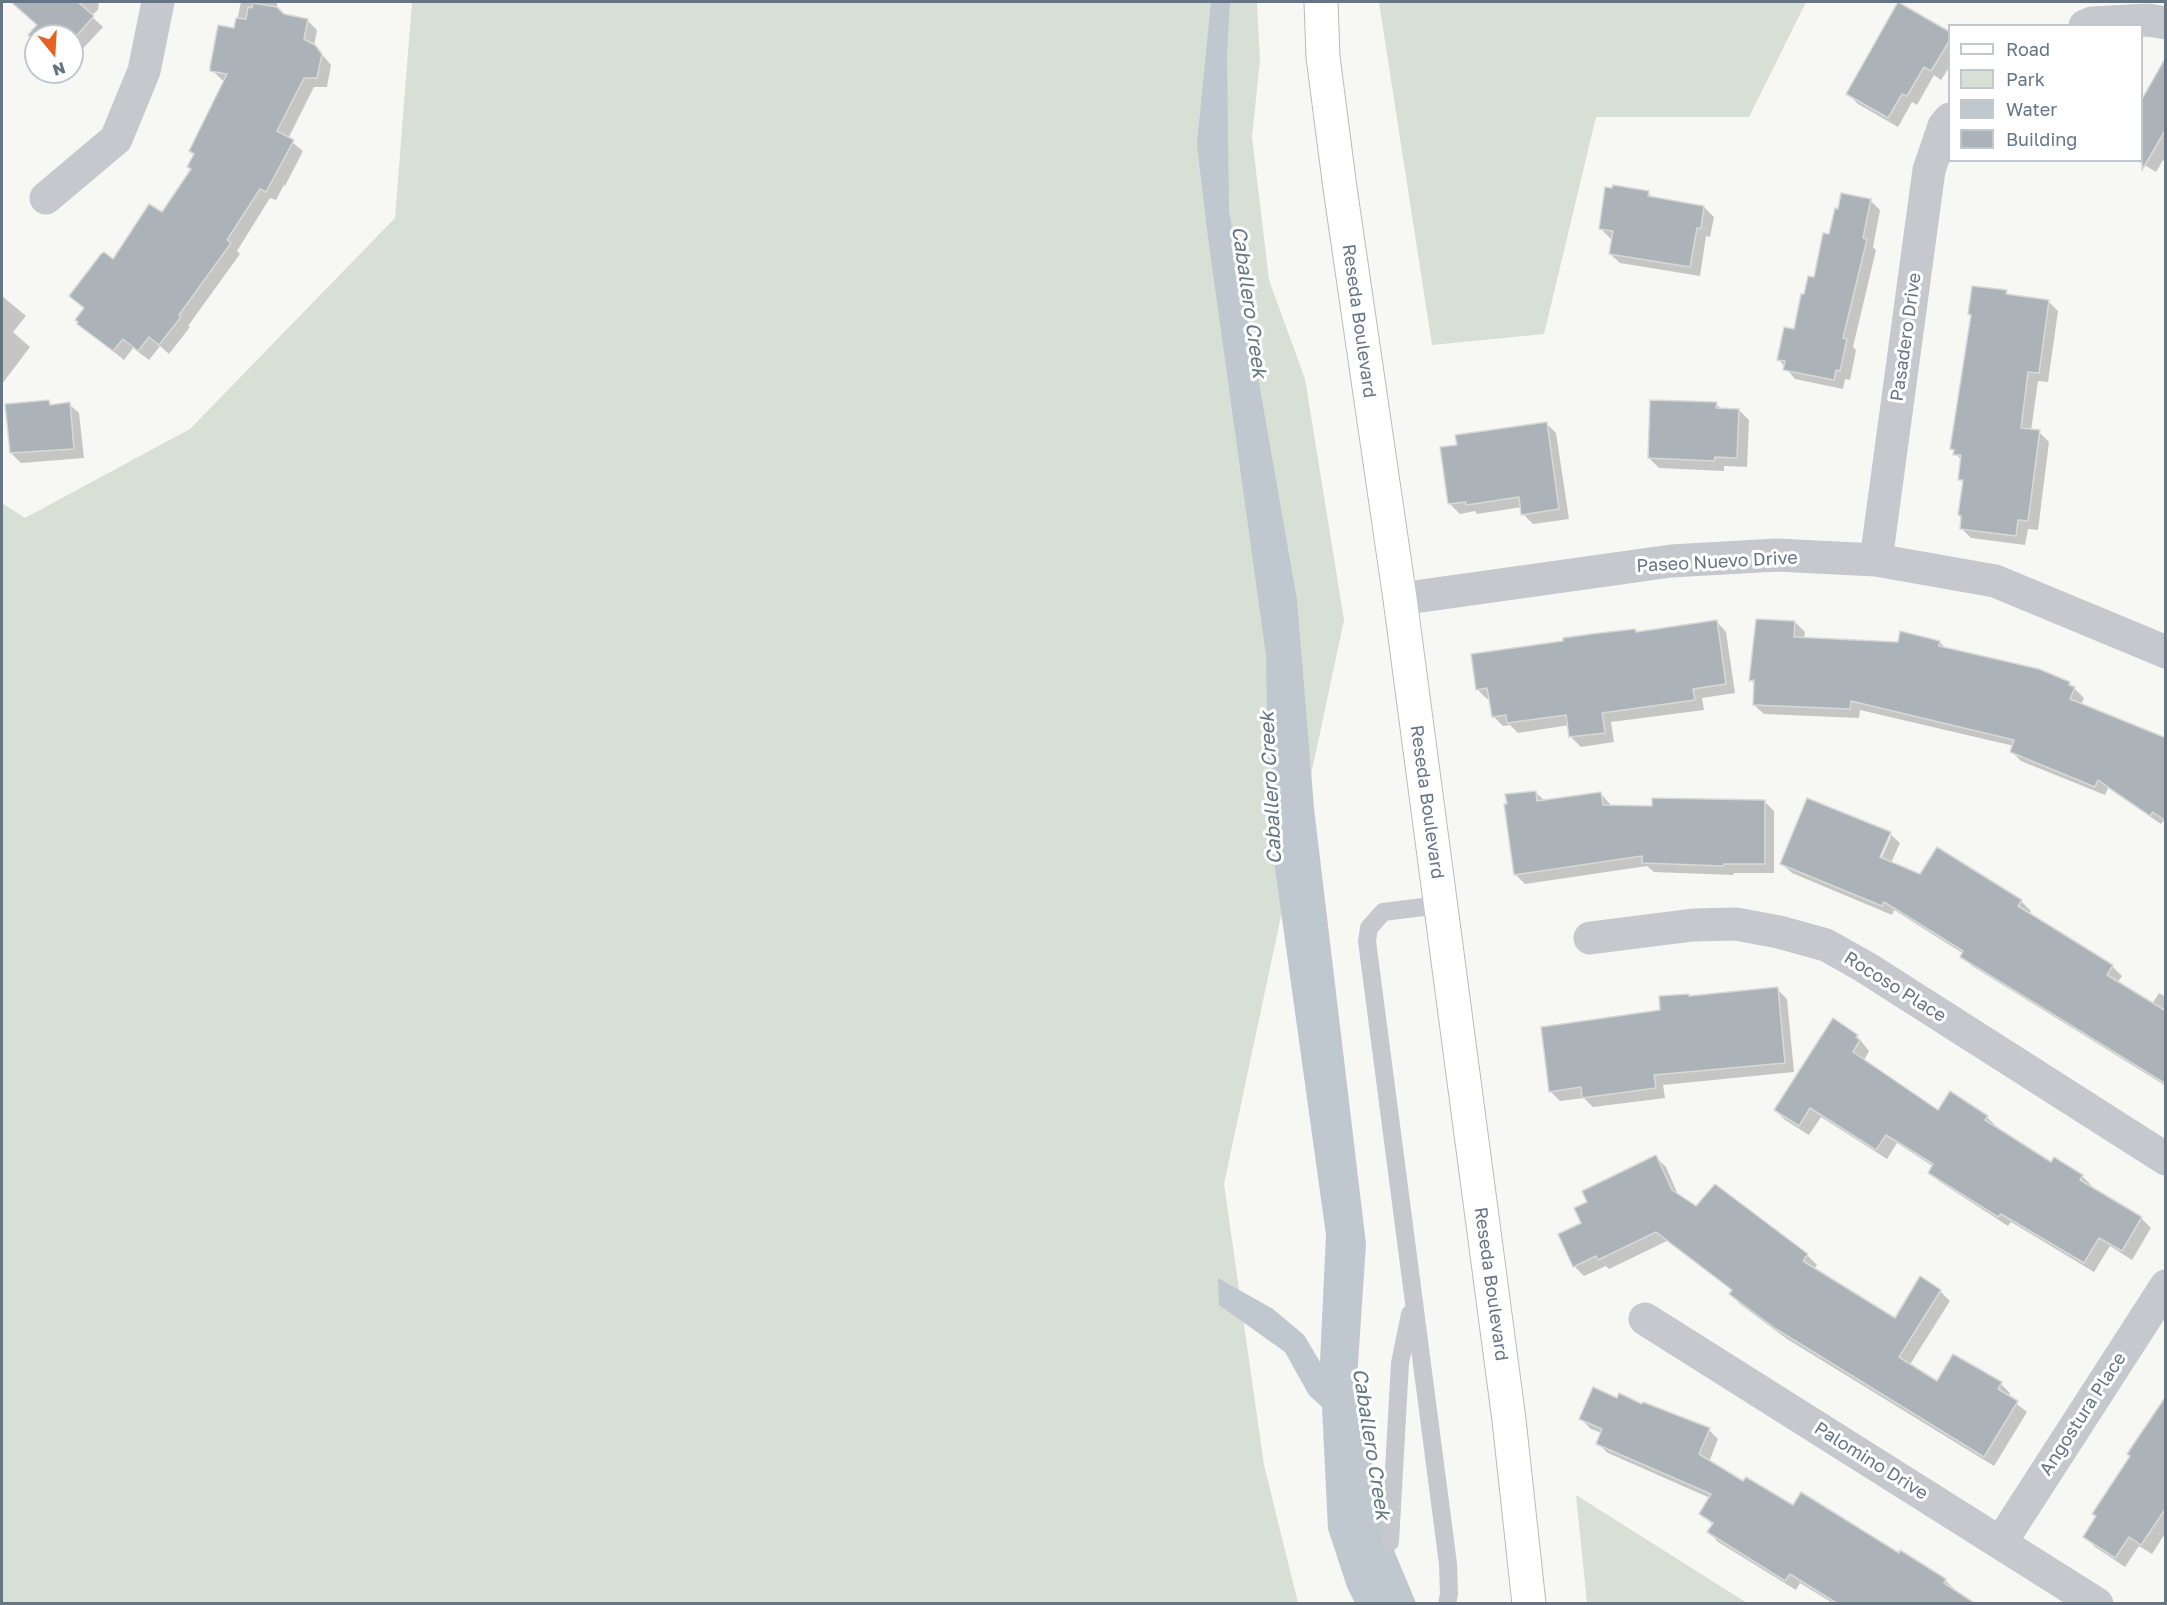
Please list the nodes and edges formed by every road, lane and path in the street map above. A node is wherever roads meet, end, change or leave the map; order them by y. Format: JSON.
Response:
{"nodes":[{"id":1,"x":158,"y":2,"type":"edge"},
{"id":2,"x":1321,"y":2,"type":"edge"},
{"id":3,"x":2166,"y":23,"type":"edge"},
{"id":4,"x":2090,"y":24,"type":"edge"},
{"id":5,"x":1948,"y":121,"type":"edge"},
{"id":6,"x":46,"y":198,"type":"dead end"},
{"id":7,"x":1876,"y":560,"type":"junction"},
{"id":8,"x":1400,"y":599,"type":"junction"},
{"id":9,"x":2166,"y":651,"type":"edge"},
{"id":10,"x":1440,"y":905,"type":"junction"},
{"id":11,"x":1590,"y":938,"type":"dead end"},
{"id":12,"x":2166,"y":1159,"type":"edge"},
{"id":13,"x":2166,"y":1286,"type":"edge"},
{"id":14,"x":1413,"y":1297,"type":"junction"},
{"id":15,"x":1645,"y":1319,"type":"dead end"},
{"id":16,"x":1390,"y":1542,"type":"dead end"},
{"id":17,"x":2001,"y":1542,"type":"junction"},
{"id":18,"x":1447,"y":1604,"type":"edge"},
{"id":19,"x":1529,"y":1604,"type":"edge"},
{"id":20,"x":2097,"y":1604,"type":"edge"}],
"edges":[{"from":1,"to":6,"type":"street"},
{"from":2,"to":8,"type":"main road","name":"Reseda Boulevard"},
{"from":3,"to":4,"type":"street"},
{"from":5,"to":7,"type":"street","name":"Pasadero Drive"},
{"from":7,"to":8,"type":"street","name":"Paseo Nuevo Drive"},
{"from":7,"to":9,"type":"street","name":"Paseo Nuevo Drive"},
{"from":8,"to":10,"type":"main road","name":"Reseda Boulevard"},
{"from":10,"to":14,"type":"lane"},
{"from":10,"to":19,"type":"main road","name":"Reseda Boulevard"},
{"from":11,"to":12,"type":"street","name":"Rocoso Place"},
{"from":13,"to":17,"type":"street","name":"Angostura Place"},
{"from":14,"to":16,"type":"lane"},
{"from":14,"to":18,"type":"lane"},
{"from":15,"to":17,"type":"street","name":"Palomino Drive"},
{"from":17,"to":20,"type":"street","name":"Palomino Drive"}]}
